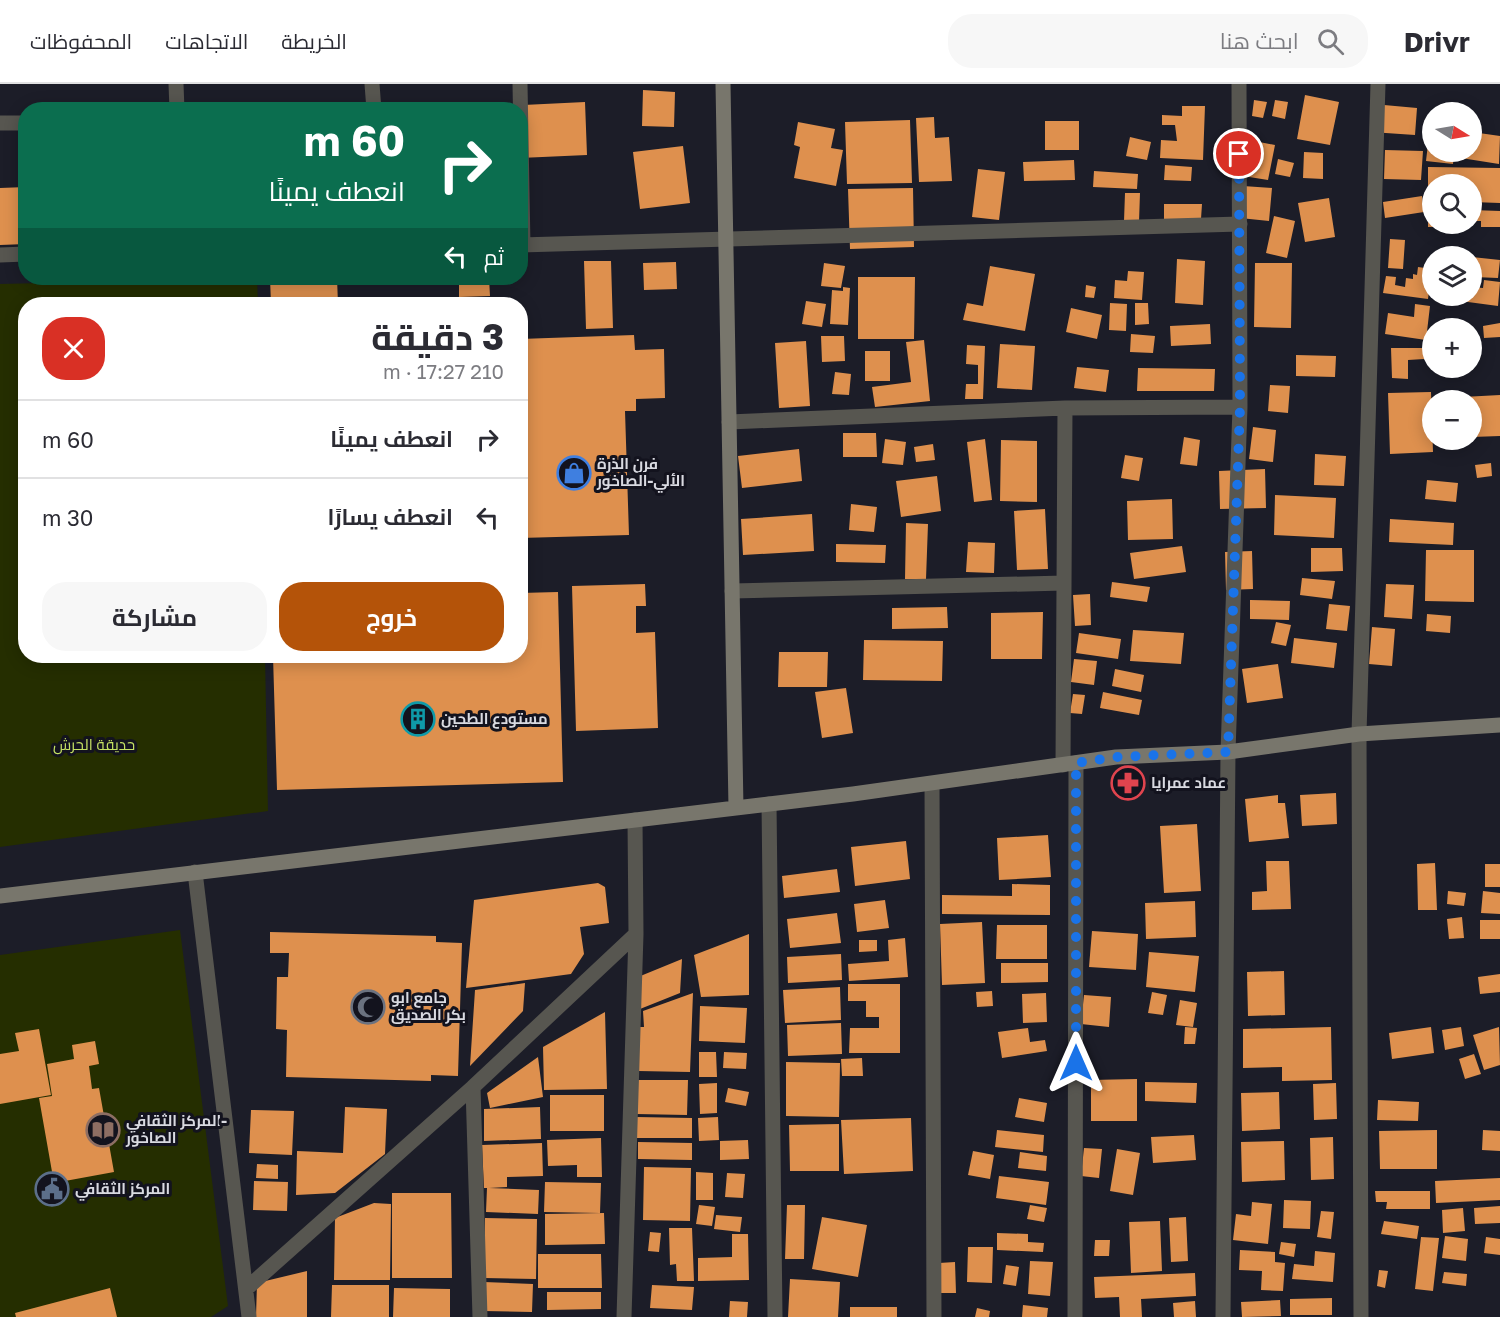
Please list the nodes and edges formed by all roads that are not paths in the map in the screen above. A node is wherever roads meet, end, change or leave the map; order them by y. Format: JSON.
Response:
{"nodes":[{"id":1,"x":176,"y":84,"type":"edge"},
{"id":2,"x":372,"y":84,"type":"edge"},
{"id":3,"x":520,"y":84,"type":"edge"},
{"id":4,"x":723,"y":84,"type":"edge"},
{"id":5,"x":1239,"y":84,"type":"edge"},
{"id":6,"x":1378,"y":84,"type":"edge"},
{"id":7,"x":177,"y":102,"type":"edge"},
{"id":8,"x":373,"y":102,"type":"edge"},
{"id":9,"x":520,"y":102,"type":"edge"},
{"id":10,"x":0,"y":123,"type":"edge"},
{"id":11,"x":18,"y":123,"type":"edge"},
{"id":12,"x":1240,"y":224,"type":"junction"},
{"id":13,"x":725,"y":239,"type":"junction"},
{"id":14,"x":528,"y":245,"type":"edge"},
{"id":15,"x":18,"y":254,"type":"edge"},
{"id":16,"x":0,"y":255,"type":"edge"},
{"id":17,"x":1240,"y":407,"type":"junction"},
{"id":18,"x":1065,"y":408,"type":"junction"},
{"id":19,"x":729,"y":422,"type":"junction"},
{"id":20,"x":1064,"y":583,"type":"junction"},
{"id":21,"x":732,"y":591,"type":"junction"},
{"id":22,"x":1500,"y":725,"type":"edge"},
{"id":23,"x":1359,"y":734,"type":"junction"},
{"id":24,"x":1228,"y":752,"type":"junction"},
{"id":25,"x":1069,"y":764,"type":"junction"},
{"id":26,"x":932,"y":784,"type":"junction"},
{"id":27,"x":769,"y":804,"type":"junction"},
{"id":28,"x":736,"y":808,"type":"junction"},
{"id":29,"x":635,"y":820,"type":"junction"},
{"id":30,"x":195,"y":872,"type":"junction"},
{"id":31,"x":0,"y":896,"type":"edge"},
{"id":32,"x":636,"y":934,"type":"junction"},
{"id":33,"x":473,"y":1087,"type":"junction"},
{"id":34,"x":246,"y":1288,"type":"junction"},
{"id":35,"x":249,"y":1317,"type":"edge"},
{"id":36,"x":480,"y":1317,"type":"edge"},
{"id":37,"x":624,"y":1317,"type":"edge"},
{"id":38,"x":775,"y":1317,"type":"edge"},
{"id":39,"x":934,"y":1317,"type":"edge"},
{"id":40,"x":1075,"y":1317,"type":"edge"},
{"id":41,"x":1223,"y":1317,"type":"edge"},
{"id":42,"x":1361,"y":1317,"type":"edge"}],
"edges":[{"from":1,"to":7,"type":"street"},
{"from":2,"to":8,"type":"street"},
{"from":3,"to":9,"type":"street"},
{"from":4,"to":13,"type":"main road"},
{"from":5,"to":12,"type":"street"},
{"from":6,"to":23,"type":"street"},
{"from":10,"to":11,"type":"street"},
{"from":12,"to":13,"type":"street"},
{"from":12,"to":17,"type":"street"},
{"from":13,"to":14,"type":"street"},
{"from":13,"to":19,"type":"main road"},
{"from":15,"to":16,"type":"street"},
{"from":17,"to":18,"type":"street"},
{"from":17,"to":24,"type":"street"},
{"from":18,"to":19,"type":"street"},
{"from":18,"to":20,"type":"street"},
{"from":19,"to":21,"type":"main road"},
{"from":20,"to":21,"type":"street"},
{"from":20,"to":25,"type":"street"},
{"from":21,"to":28,"type":"main road"},
{"from":22,"to":23,"type":"main road"},
{"from":23,"to":24,"type":"main road"},
{"from":23,"to":42,"type":"street"},
{"from":24,"to":25,"type":"main road"},
{"from":24,"to":41,"type":"street"},
{"from":25,"to":26,"type":"main road"},
{"from":25,"to":40,"type":"street"},
{"from":26,"to":27,"type":"main road"},
{"from":26,"to":39,"type":"street"},
{"from":27,"to":28,"type":"main road"},
{"from":27,"to":38,"type":"street"},
{"from":28,"to":29,"type":"main road"},
{"from":29,"to":30,"type":"main road"},
{"from":29,"to":32,"type":"street"},
{"from":30,"to":31,"type":"main road"},
{"from":30,"to":34,"type":"street"},
{"from":32,"to":33,"type":"street"},
{"from":32,"to":37,"type":"street"},
{"from":33,"to":34,"type":"street"},
{"from":33,"to":36,"type":"street"},
{"from":34,"to":35,"type":"street"}]}
